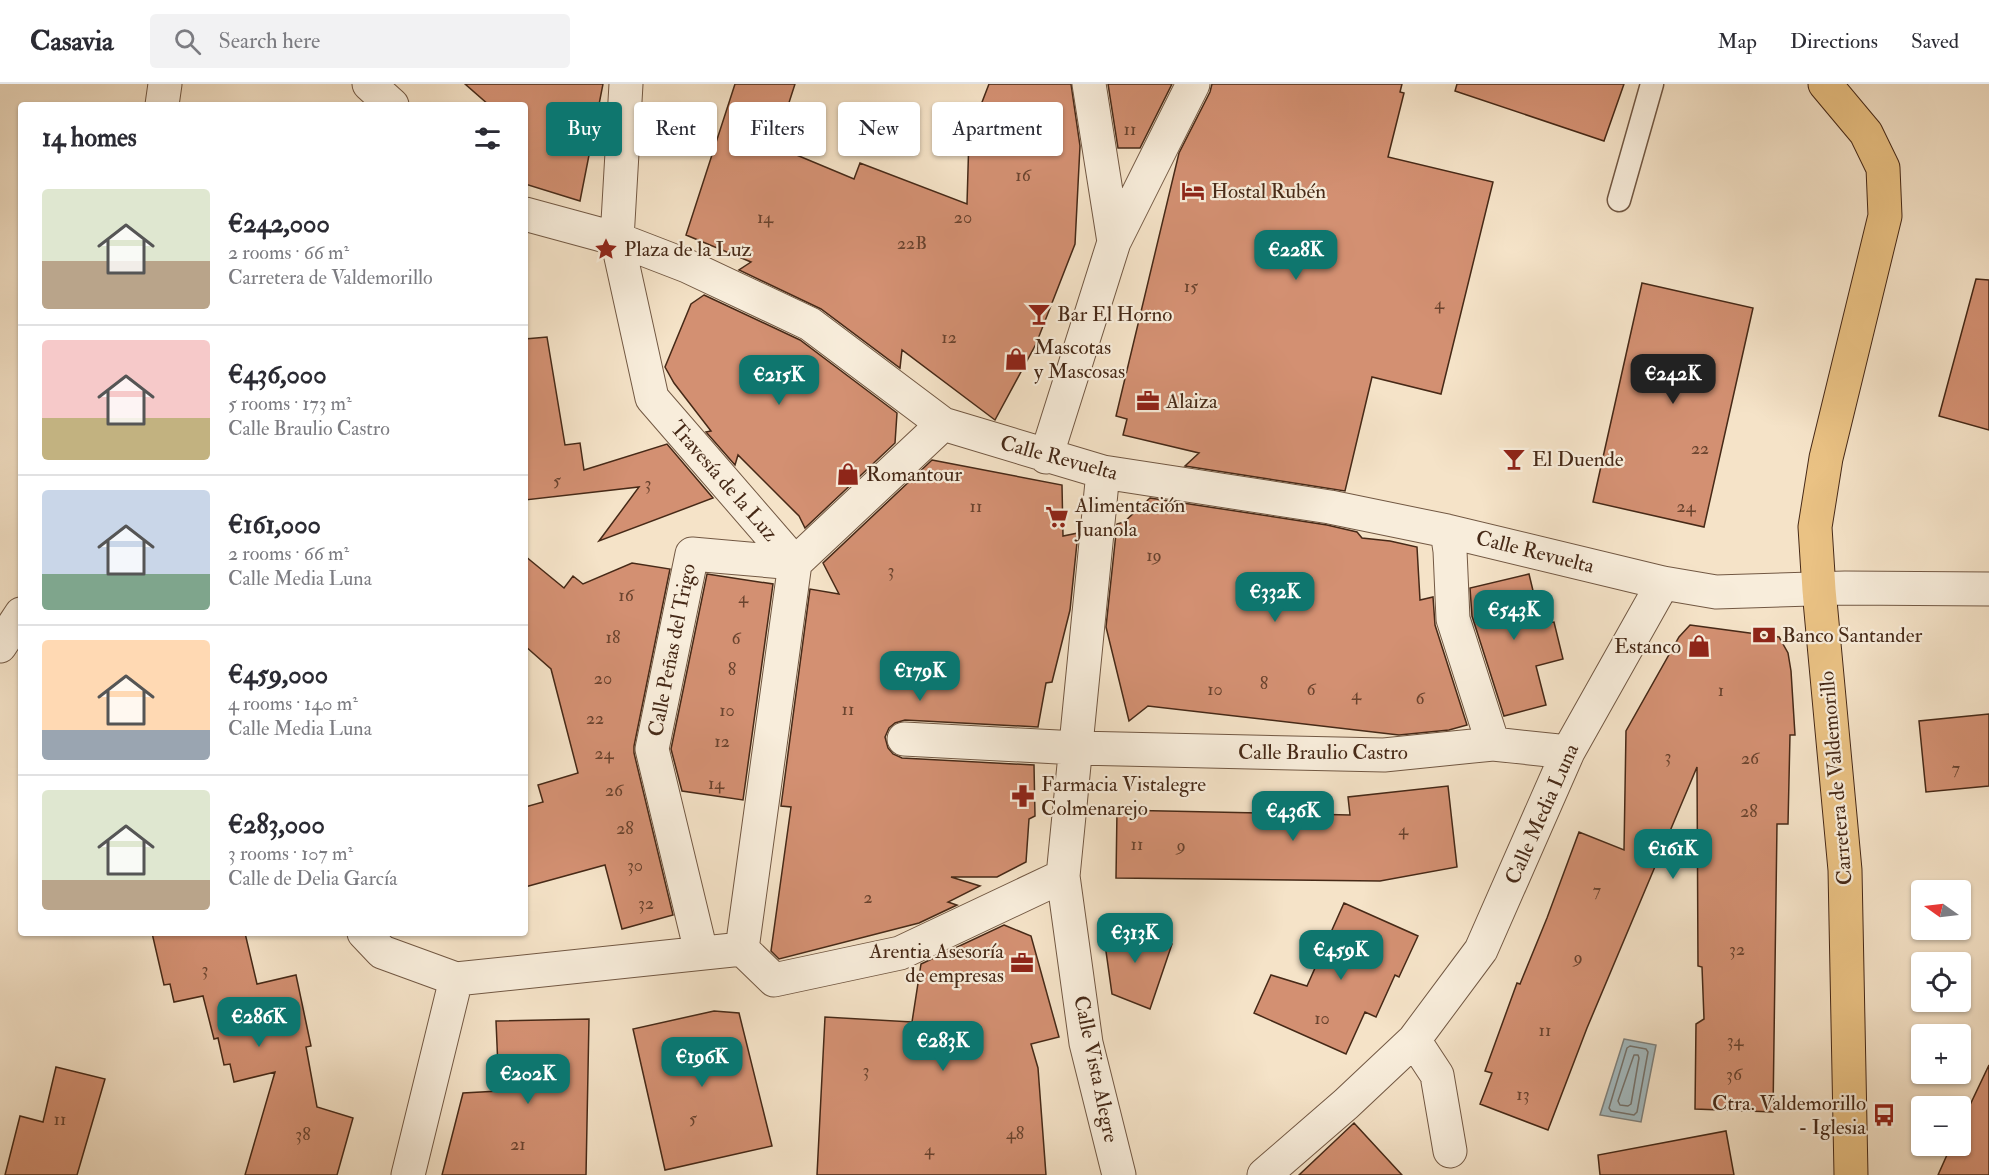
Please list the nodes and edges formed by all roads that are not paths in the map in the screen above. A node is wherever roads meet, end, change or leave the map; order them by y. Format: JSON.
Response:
{"nodes":[{"id":1,"x":165,"y":84,"type":"edge"},
{"id":2,"x":369,"y":84,"type":"edge"},
{"id":3,"x":626,"y":84,"type":"edge"},
{"id":4,"x":1089,"y":84,"type":"edge"},
{"id":5,"x":1193,"y":84,"type":"edge"},
{"id":6,"x":1652,"y":84,"type":"edge"},
{"id":7,"x":1825,"y":84,"type":"edge"},
{"id":8,"x":162,"y":102,"type":"edge"},
{"id":9,"x":389,"y":102,"type":"edge"},
{"id":10,"x":1619,"y":200,"type":"dead end"},
{"id":11,"x":528,"y":215,"type":"edge"},
{"id":12,"x":617,"y":239,"type":"junction"},
{"id":13,"x":1114,"y":242,"type":"junction"},
{"id":14,"x":943,"y":424,"type":"junction"},
{"id":15,"x":1046,"y":457,"type":"junction"},
{"id":16,"x":1103,"y":472,"type":"junction"},
{"id":17,"x":1447,"y":531,"type":"junction"},
{"id":18,"x":795,"y":563,"type":"junction"},
{"id":19,"x":1663,"y":583,"type":"junction"},
{"id":20,"x":1989,"y":589,"type":"edge"},
{"id":21,"x":1819,"y":590,"type":"junction"},
{"id":22,"x":18,"y":618,"type":"edge"},
{"id":23,"x":0,"y":644,"type":"edge"},
{"id":24,"x":904,"y":739,"type":"dead end"},
{"id":25,"x":1493,"y":744,"type":"junction"},
{"id":26,"x":1077,"y":748,"type":"junction"},
{"id":27,"x":1568,"y":752,"type":"junction"},
{"id":28,"x":1063,"y":876,"type":"junction"},
{"id":29,"x":367,"y":936,"type":"edge"},
{"id":30,"x":742,"y":949,"type":"junction"},
{"id":31,"x":701,"y":952,"type":"junction"},
{"id":32,"x":456,"y":980,"type":"junction"},
{"id":33,"x":1414,"y":1040,"type":"junction"},
{"id":34,"x":1450,"y":1151,"type":"dead end"},
{"id":35,"x":408,"y":1175,"type":"edge"},
{"id":36,"x":1119,"y":1175,"type":"edge"},
{"id":37,"x":1264,"y":1175,"type":"edge"},
{"id":38,"x":1851,"y":1175,"type":"edge"}],
"edges":[{"from":1,"to":8,"type":"street"},
{"from":2,"to":9,"type":"street"},
{"from":3,"to":12,"type":"street"},
{"from":4,"to":13,"type":"street"},
{"from":5,"to":13,"type":"street"},
{"from":6,"to":10,"type":"lane"},
{"from":7,"to":21,"type":"main road","name":"Carretera de Valdemorillo"},
{"from":11,"to":12,"type":"street","name":"Calle Revuelta"},
{"from":12,"to":14,"type":"street","name":"Calle Revuelta"},
{"from":12,"to":18,"type":"street","name":"Travesía de la Luz"},
{"from":13,"to":15,"type":"street"},
{"from":14,"to":15,"type":"street","name":"Calle Revuelta"},
{"from":14,"to":18,"type":"street"},
{"from":15,"to":16,"type":"street","name":"Calle Revuelta"},
{"from":16,"to":17,"type":"street","name":"Calle Revuelta"},
{"from":16,"to":26,"type":"street","name":"Calle Vista Alegre"},
{"from":17,"to":19,"type":"street","name":"Calle Revuelta"},
{"from":17,"to":25,"type":"street"},
{"from":18,"to":30,"type":"street"},
{"from":18,"to":31,"type":"street","name":"Calle Peñas del Trigo"},
{"from":19,"to":21,"type":"street","name":"Calle Revuelta"},
{"from":19,"to":27,"type":"street","name":"Calle Media Luna"},
{"from":20,"to":21,"type":"street","name":"Calle Revuelta"},
{"from":21,"to":38,"type":"main road","name":"Carretera de Valdemorillo"},
{"from":22,"to":23,"type":"street"},
{"from":24,"to":26,"type":"street"},
{"from":25,"to":26,"type":"street","name":"Calle Braulio Castro"},
{"from":25,"to":27,"type":"street","name":"Calle Braulio Castro"},
{"from":26,"to":28,"type":"street","name":"Calle Vista Alegre"},
{"from":27,"to":33,"type":"street","name":"Calle Media Luna"},
{"from":28,"to":30,"type":"street"},
{"from":28,"to":36,"type":"street","name":"Calle Vista Alegre"},
{"from":29,"to":32,"type":"street"},
{"from":30,"to":31,"type":"street"},
{"from":31,"to":32,"type":"street"},
{"from":32,"to":35,"type":"street"},
{"from":33,"to":34,"type":"street"},
{"from":33,"to":37,"type":"street","name":"Calle Media Luna"}]}
